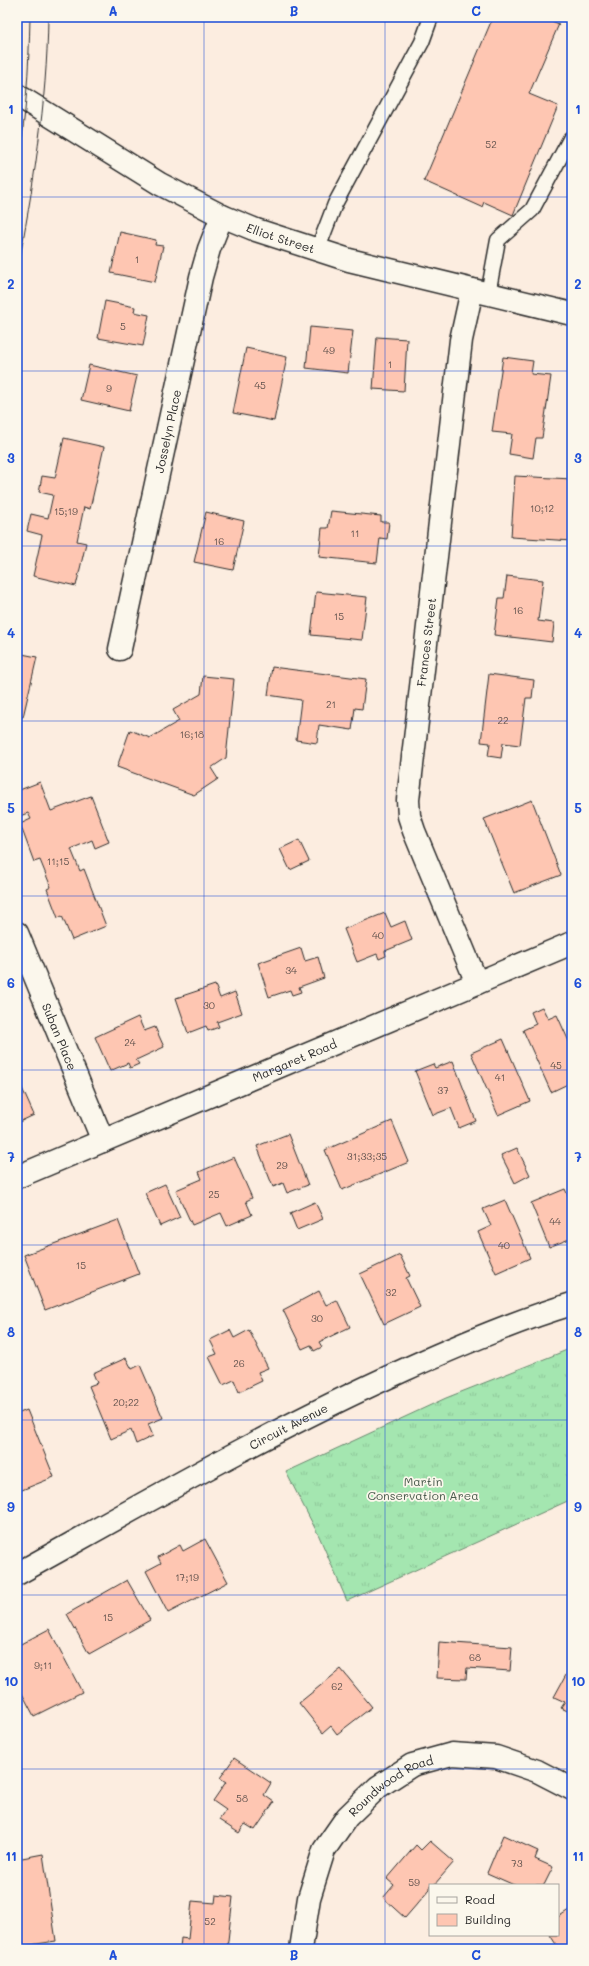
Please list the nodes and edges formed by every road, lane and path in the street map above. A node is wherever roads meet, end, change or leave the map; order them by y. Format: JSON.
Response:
{"nodes":[{"id":1,"x":432,"y":17,"type":"edge"},
{"id":2,"x":17,"y":95,"type":"edge"},
{"id":3,"x":572,"y":139,"type":"edge"},
{"id":4,"x":222,"y":216,"type":"junction"},
{"id":5,"x":317,"y":251,"type":"junction"},
{"id":6,"x":480,"y":292,"type":"junction"},
{"id":7,"x":572,"y":314,"type":"edge"},
{"id":8,"x":120,"y":650,"type":"dead end"},
{"id":9,"x":17,"y":933,"type":"edge"},
{"id":10,"x":572,"y":943,"type":"edge"},
{"id":11,"x":477,"y":983,"type":"junction"},
{"id":12,"x":103,"y":1141,"type":"junction"},
{"id":13,"x":17,"y":1177,"type":"edge"},
{"id":14,"x":572,"y":1304,"type":"edge"},
{"id":15,"x":17,"y":1574,"type":"edge"},
{"id":16,"x":572,"y":1789,"type":"edge"},
{"id":17,"x":301,"y":1949,"type":"edge"}],
"edges":[{"from":1,"to":5,"type":"lane"},
{"from":2,"to":4,"type":"street","name":"Elliot Street"},
{"from":3,"to":6,"type":"lane"},
{"from":4,"to":5,"type":"street","name":"Elliot Street"},
{"from":4,"to":8,"type":"street","name":"Josselyn Place"},
{"from":5,"to":6,"type":"street","name":"Elliot Street"},
{"from":6,"to":7,"type":"street","name":"Elliot Street"},
{"from":6,"to":11,"type":"street","name":"Frances Street"},
{"from":9,"to":12,"type":"street","name":"Suban Place"},
{"from":10,"to":11,"type":"street","name":"Margaret Road"},
{"from":11,"to":12,"type":"street","name":"Margaret Road"},
{"from":12,"to":13,"type":"street","name":"Margaret Road"},
{"from":14,"to":15,"type":"street","name":"Circuit Avenue"},
{"from":16,"to":17,"type":"street","name":"Roundwood Road"}]}
